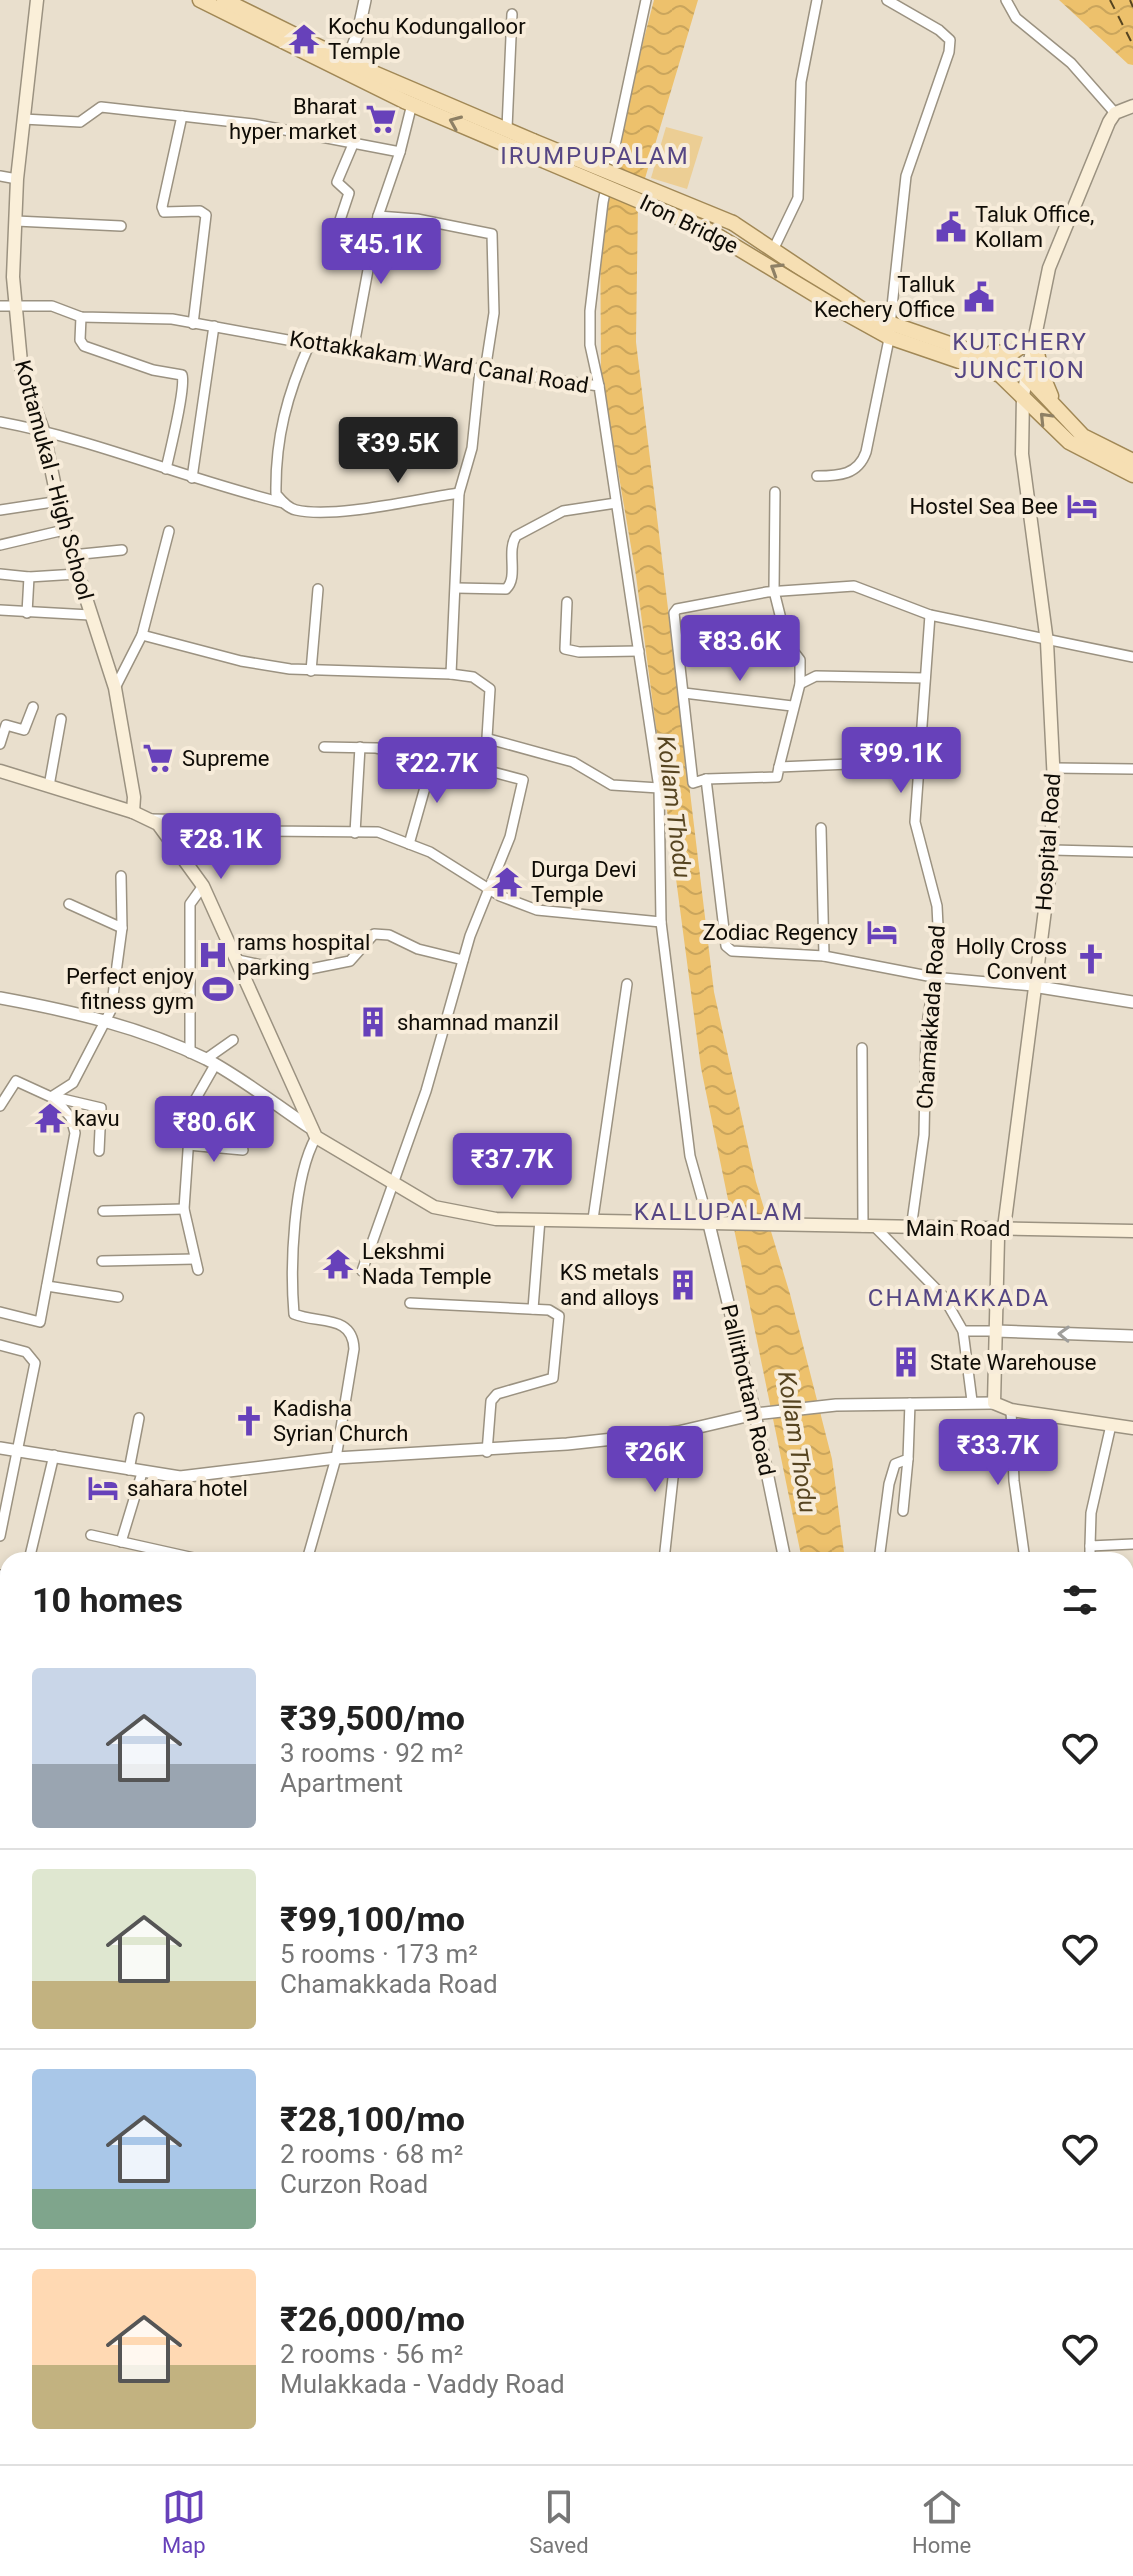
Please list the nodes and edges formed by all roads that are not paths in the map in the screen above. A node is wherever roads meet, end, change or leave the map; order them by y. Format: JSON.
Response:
{"nodes":[{"id":1,"x":37,"y":0,"type":"edge"},
{"id":2,"x":200,"y":0,"type":"edge"},
{"id":3,"x":224,"y":0,"type":"edge"},
{"id":4,"x":365,"y":0,"type":"edge"},
{"id":5,"x":646,"y":0,"type":"edge"},
{"id":6,"x":817,"y":0,"type":"edge"},
{"id":7,"x":887,"y":0,"type":"edge"},
{"id":8,"x":1006,"y":0,"type":"edge"},
{"id":9,"x":236,"y":13,"type":"junction"},
{"id":10,"x":512,"y":14,"type":"dead end"},
{"id":11,"x":346,"y":66,"type":"junction"},
{"id":12,"x":412,"y":104,"type":"junction"},
{"id":13,"x":1133,"y":106,"type":"edge"},
{"id":14,"x":1115,"y":113,"type":"junction"},
{"id":15,"x":182,"y":116,"type":"junction"},
{"id":16,"x":23,"y":119,"type":"junction"},
{"id":17,"x":507,"y":128,"type":"junction"},
{"id":18,"x":354,"y":142,"type":"junction"},
{"id":19,"x":530,"y":147,"type":"junction"},
{"id":20,"x":400,"y":152,"type":"junction"},
{"id":21,"x":0,"y":176,"type":"edge"},
{"id":22,"x":17,"y":179,"type":"junction"},
{"id":23,"x":378,"y":216,"type":"junction"},
{"id":24,"x":16,"y":221,"type":"junction"},
{"id":25,"x":339,"y":223,"type":"dead end"},
{"id":26,"x":121,"y":226,"type":"dead end"},
{"id":27,"x":774,"y":248,"type":"junction"},
{"id":28,"x":16,"y":304,"type":"junction"},
{"id":29,"x":0,"y":306,"type":"edge"},
{"id":30,"x":81,"y":317,"type":"junction"},
{"id":31,"x":193,"y":324,"type":"junction"},
{"id":32,"x":214,"y":326,"type":"junction"},
{"id":33,"x":889,"y":331,"type":"junction"},
{"id":34,"x":1034,"y":338,"type":"junction"},
{"id":35,"x":310,"y":343,"type":"junction"},
{"id":36,"x":353,"y":351,"type":"junction"},
{"id":37,"x":982,"y":353,"type":"junction"},
{"id":38,"x":482,"y":370,"type":"junction"},
{"id":39,"x":1025,"y":374,"type":"junction"},
{"id":40,"x":599,"y":386,"type":"junction"},
{"id":41,"x":1023,"y":395,"type":"junction"},
{"id":42,"x":1057,"y":411,"type":"junction"},
{"id":43,"x":0,"y":422,"type":"edge"},
{"id":44,"x":43,"y":430,"type":"junction"},
{"id":45,"x":1133,"y":461,"type":"edge"},
{"id":46,"x":166,"y":469,"type":"junction"},
{"id":47,"x":1133,"y":475,"type":"edge"},
{"id":48,"x":817,"y":476,"type":"dead end"},
{"id":49,"x":192,"y":478,"type":"junction"},
{"id":50,"x":775,"y":492,"type":"dead end"},
{"id":51,"x":459,"y":493,"type":"junction"},
{"id":52,"x":60,"y":501,"type":"junction"},
{"id":53,"x":284,"y":503,"type":"junction"},
{"id":54,"x":616,"y":503,"type":"junction"},
{"id":55,"x":0,"y":510,"type":"edge"},
{"id":56,"x":64,"y":530,"type":"junction"},
{"id":57,"x":169,"y":531,"type":"dead end"},
{"id":58,"x":0,"y":545,"type":"edge"},
{"id":59,"x":122,"y":550,"type":"dead end"},
{"id":60,"x":72,"y":555,"type":"junction"},
{"id":61,"x":0,"y":574,"type":"edge"},
{"id":62,"x":77,"y":574,"type":"junction"},
{"id":63,"x":29,"y":577,"type":"junction"},
{"id":64,"x":456,"y":588,"type":"junction"},
{"id":65,"x":318,"y":589,"type":"dead end"},
{"id":66,"x":774,"y":591,"type":"junction"},
{"id":67,"x":567,"y":602,"type":"dead end"},
{"id":68,"x":0,"y":610,"type":"edge"},
{"id":69,"x":27,"y":613,"type":"junction"},
{"id":70,"x":90,"y":615,"type":"junction"},
{"id":71,"x":930,"y":615,"type":"junction"},
{"id":72,"x":142,"y":635,"type":"junction"},
{"id":73,"x":1047,"y":642,"type":"junction"},
{"id":74,"x":640,"y":648,"type":"junction"},
{"id":75,"x":1133,"y":657,"type":"edge"},
{"id":76,"x":311,"y":671,"type":"junction"},
{"id":77,"x":451,"y":674,"type":"junction"},
{"id":78,"x":925,"y":678,"type":"junction"},
{"id":79,"x":800,"y":684,"type":"junction"},
{"id":80,"x":115,"y":688,"type":"junction"},
{"id":81,"x":684,"y":693,"type":"junction"},
{"id":82,"x":792,"y":706,"type":"junction"},
{"id":83,"x":33,"y":707,"type":"dead end"},
{"id":84,"x":61,"y":719,"type":"dead end"},
{"id":85,"x":3,"y":725,"type":"edge"},
{"id":86,"x":489,"y":739,"type":"junction"},
{"id":87,"x":0,"y":744,"type":"edge"},
{"id":88,"x":324,"y":747,"type":"dead end"},
{"id":89,"x":360,"y":747,"type":"junction"},
{"id":90,"x":429,"y":759,"type":"junction"},
{"id":91,"x":920,"y":761,"type":"junction"},
{"id":92,"x":779,"y":767,"type":"junction"},
{"id":93,"x":1054,"y":768,"type":"junction"},
{"id":94,"x":1133,"y":769,"type":"edge"},
{"id":95,"x":485,"y":770,"type":"junction"},
{"id":96,"x":0,"y":771,"type":"edge"},
{"id":97,"x":706,"y":779,"type":"junction"},
{"id":98,"x":49,"y":786,"type":"junction"},
{"id":99,"x":659,"y":788,"type":"junction"},
{"id":100,"x":133,"y":812,"type":"junction"},
{"id":101,"x":150,"y":819,"type":"junction"},
{"id":102,"x":821,"y":828,"type":"dead end"},
{"id":103,"x":355,"y":833,"type":"junction"},
{"id":104,"x":409,"y":844,"type":"junction"},
{"id":105,"x":1052,"y":850,"type":"junction"},
{"id":106,"x":1133,"y":852,"type":"edge"},
{"id":107,"x":121,"y":876,"type":"dead end"},
{"id":108,"x":203,"y":886,"type":"junction"},
{"id":109,"x":488,"y":888,"type":"junction"},
{"id":110,"x":69,"y":904,"type":"dead end"},
{"id":111,"x":661,"y":922,"type":"junction"},
{"id":112,"x":122,"y":928,"type":"junction"},
{"id":113,"x":824,"y":956,"type":"junction"},
{"id":114,"x":238,"y":960,"type":"junction"},
{"id":115,"x":463,"y":960,"type":"junction"},
{"id":116,"x":933,"y":977,"type":"junction"},
{"id":117,"x":627,"y":984,"type":"dead end"},
{"id":118,"x":1033,"y":986,"type":"junction"},
{"id":119,"x":0,"y":998,"type":"edge"},
{"id":120,"x":1133,"y":1002,"type":"edge"},
{"id":121,"x":103,"y":1020,"type":"junction"},
{"id":122,"x":233,"y":1040,"type":"dead end"},
{"id":123,"x":862,"y":1048,"type":"dead end"},
{"id":124,"x":190,"y":1053,"type":"junction"},
{"id":125,"x":210,"y":1062,"type":"junction"},
{"id":126,"x":54,"y":1097,"type":"junction"},
{"id":127,"x":0,"y":1106,"type":"edge"},
{"id":128,"x":312,"y":1132,"type":"junction"},
{"id":129,"x":188,"y":1145,"type":"junction"},
{"id":130,"x":243,"y":1150,"type":"dead end"},
{"id":131,"x":99,"y":1151,"type":"dead end"},
{"id":132,"x":394,"y":1182,"type":"junction"},
{"id":133,"x":184,"y":1209,"type":"junction"},
{"id":134,"x":103,"y":1211,"type":"dead end"},
{"id":135,"x":540,"y":1219,"type":"junction"},
{"id":136,"x":593,"y":1219,"type":"junction"},
{"id":137,"x":715,"y":1221,"type":"junction"},
{"id":138,"x":869,"y":1227,"type":"junction"},
{"id":139,"x":1004,"y":1228,"type":"junction"},
{"id":140,"x":911,"y":1229,"type":"junction"},
{"id":141,"x":1133,"y":1231,"type":"edge"},
{"id":142,"x":195,"y":1259,"type":"junction"},
{"id":143,"x":102,"y":1261,"type":"dead end"},
{"id":144,"x":198,"y":1270,"type":"dead end"},
{"id":145,"x":362,"y":1271,"type":"dead end"},
{"id":146,"x":47,"y":1286,"type":"junction"},
{"id":147,"x":118,"y":1297,"type":"dead end"},
{"id":148,"x":410,"y":1303,"type":"dead end"},
{"id":149,"x":533,"y":1309,"type":"junction"},
{"id":150,"x":0,"y":1312,"type":"edge"},
{"id":151,"x":963,"y":1331,"type":"junction"},
{"id":152,"x":996,"y":1331,"type":"junction"},
{"id":153,"x":1133,"y":1336,"type":"edge"},
{"id":154,"x":0,"y":1345,"type":"edge"},
{"id":155,"x":972,"y":1401,"type":"junction"},
{"id":156,"x":910,"y":1403,"type":"junction"},
{"id":157,"x":994,"y":1403,"type":"junction"},
{"id":158,"x":1011,"y":1410,"type":"junction"},
{"id":159,"x":760,"y":1414,"type":"junction"},
{"id":160,"x":139,"y":1418,"type":"dead end"},
{"id":161,"x":1111,"y":1425,"type":"junction"},
{"id":162,"x":1133,"y":1428,"type":"edge"},
{"id":163,"x":678,"y":1432,"type":"junction"},
{"id":164,"x":0,"y":1448,"type":"edge"},
{"id":165,"x":16,"y":1450,"type":"junction"},
{"id":166,"x":487,"y":1452,"type":"junction"},
{"id":167,"x":54,"y":1455,"type":"junction"},
{"id":168,"x":336,"y":1458,"type":"junction"},
{"id":169,"x":908,"y":1459,"type":"junction"},
{"id":170,"x":129,"y":1470,"type":"junction"},
{"id":171,"x":142,"y":1473,"type":"junction"},
{"id":172,"x":903,"y":1511,"type":"dead end"},
{"id":173,"x":91,"y":1535,"type":"dead end"},
{"id":174,"x":0,"y":1536,"type":"edge"},
{"id":175,"x":121,"y":1542,"type":"junction"},
{"id":176,"x":1133,"y":1544,"type":"edge"},
{"id":177,"x":1090,"y":1546,"type":"junction"},
{"id":178,"x":31,"y":1552,"type":"edge"},
{"id":179,"x":167,"y":1552,"type":"edge"},
{"id":180,"x":309,"y":1552,"type":"edge"},
{"id":181,"x":665,"y":1552,"type":"edge"},
{"id":182,"x":784,"y":1552,"type":"edge"},
{"id":183,"x":880,"y":1552,"type":"edge"},
{"id":184,"x":1024,"y":1552,"type":"edge"},
{"id":185,"x":1090,"y":1552,"type":"edge"}],
"edges":[{"from":1,"to":16,"type":"main road","name":"Kottamukal - High School"},
{"from":2,"to":9,"type":"main road"},
{"from":3,"to":9,"type":"main road"},
{"from":4,"to":11,"type":"street"},
{"from":5,"to":40,"type":"street"},
{"from":6,"to":27,"type":"street"},
{"from":7,"to":33,"type":"street"},
{"from":8,"to":14,"type":"street"},
{"from":9,"to":11,"type":"main road"},
{"from":10,"to":17,"type":"street"},
{"from":11,"to":12,"type":"main road"},
{"from":11,"to":17,"type":"main road"},
{"from":19,"to":12,"type":"main road","one_way":true},
{"from":12,"to":20,"type":"street"},
{"from":13,"to":14,"type":"main road"},
{"from":14,"to":34,"type":"main road","name":"Hospital Road"},
{"from":15,"to":16,"type":"street"},
{"from":15,"to":18,"type":"street"},
{"from":15,"to":31,"type":"street"},
{"from":16,"to":22,"type":"main road","name":"Kottamukal - High School"},
{"from":17,"to":19,"type":"main road"},
{"from":18,"to":20,"type":"street"},
{"from":18,"to":25,"type":"street"},
{"from":19,"to":27,"type":"main road","name":"Iron Bridge","bridge":true},
{"from":33,"to":19,"type":"main road","name":"Iron Bridge","one_way":true,"bridge":true},
{"from":20,"to":23,"type":"street"},
{"from":21,"to":22,"type":"street"},
{"from":22,"to":24,"type":"main road","name":"Kottamukal - High School"},
{"from":23,"to":36,"type":"street"},
{"from":23,"to":38,"type":"street"},
{"from":24,"to":26,"type":"street"},
{"from":24,"to":28,"type":"main road","name":"Kottamukal - High School"},
{"from":27,"to":33,"type":"main road","name":"Iron Bridge"},
{"from":28,"to":29,"type":"street","name":"Kottakkakam Ward Canal Road"},
{"from":28,"to":30,"type":"street","name":"Kottakkakam Ward Canal Road"},
{"from":28,"to":44,"type":"main road","name":"Kottamukal - High School"},
{"from":30,"to":31,"type":"street","name":"Kottakkakam Ward Canal Road"},
{"from":30,"to":46,"type":"street"},
{"from":31,"to":32,"type":"street","name":"Kottakkakam Ward Canal Road"},
{"from":32,"to":35,"type":"street","name":"Kottakkakam Ward Canal Road"},
{"from":32,"to":49,"type":"street"},
{"from":33,"to":37,"type":"main road"},
{"from":33,"to":41,"type":"main road"},
{"from":33,"to":48,"type":"street"},
{"from":34,"to":37,"type":"main road"},
{"from":34,"to":39,"type":"main road","name":"Hospital Road"},
{"from":34,"to":42,"type":"main road"},
{"from":35,"to":36,"type":"street","name":"Kottakkakam Ward Canal Road"},
{"from":35,"to":53,"type":"street"},
{"from":36,"to":38,"type":"street","name":"Kottakkakam Ward Canal Road"},
{"from":37,"to":39,"type":"main road"},
{"from":38,"to":40,"type":"street","name":"Kottakkakam Ward Canal Road"},
{"from":38,"to":51,"type":"street"},
{"from":39,"to":41,"type":"main road","name":"Hospital Road"},
{"from":39,"to":42,"type":"main road"},
{"from":40,"to":54,"type":"street","name":"Kottakkakam Ward Canal Road"},
{"from":47,"to":41,"type":"main road","one_way":true},
{"from":41,"to":73,"type":"main road","name":"Hospital Road"},
{"from":42,"to":45,"type":"main road"},
{"from":43,"to":44,"type":"street"},
{"from":44,"to":46,"type":"street"},
{"from":44,"to":52,"type":"main road","name":"Kottamukal - High School"},
{"from":46,"to":49,"type":"street"},
{"from":49,"to":53,"type":"street"},
{"from":50,"to":66,"type":"street"},
{"from":51,"to":53,"type":"street"},
{"from":51,"to":64,"type":"street"},
{"from":52,"to":55,"type":"street"},
{"from":52,"to":56,"type":"main road","name":"Kottamukal - High School"},
{"from":54,"to":64,"type":"street"},
{"from":54,"to":74,"type":"street","name":"Kottakkakam Ward Canal Road"},
{"from":56,"to":58,"type":"street"},
{"from":56,"to":60,"type":"main road","name":"Kottamukal - High School"},
{"from":57,"to":72,"type":"street"},
{"from":59,"to":60,"type":"street"},
{"from":60,"to":62,"type":"main road","name":"Kottamukal - High School"},
{"from":61,"to":63,"type":"street"},
{"from":62,"to":63,"type":"street"},
{"from":62,"to":70,"type":"main road","name":"Kottamukal - High School"},
{"from":63,"to":69,"type":"street"},
{"from":64,"to":77,"type":"street"},
{"from":65,"to":76,"type":"street"},
{"from":66,"to":71,"type":"street"},
{"from":66,"to":79,"type":"street"},
{"from":66,"to":81,"type":"street"},
{"from":67,"to":74,"type":"street"},
{"from":68,"to":69,"type":"street"},
{"from":69,"to":70,"type":"street"},
{"from":70,"to":80,"type":"main road","name":"Kottamukal - High School"},
{"from":71,"to":73,"type":"street"},
{"from":71,"to":78,"type":"street","name":"Chamakkada Road"},
{"from":72,"to":76,"type":"street"},
{"from":72,"to":80,"type":"street"},
{"from":73,"to":75,"type":"street"},
{"from":73,"to":93,"type":"main road","name":"Hospital Road"},
{"from":74,"to":99,"type":"street","name":"Kottakkakam Ward Canal Road"},
{"from":76,"to":77,"type":"street"},
{"from":77,"to":86,"type":"street"},
{"from":78,"to":79,"type":"street"},
{"from":78,"to":91,"type":"street","name":"Chamakkada Road"},
{"from":79,"to":82,"type":"street"},
{"from":80,"to":100,"type":"main road","name":"Kottamukal - High School"},
{"from":81,"to":82,"type":"street"},
{"from":81,"to":97,"type":"street"},
{"from":82,"to":92,"type":"street"},
{"from":83,"to":85,"type":"street"},
{"from":84,"to":98,"type":"street"},
{"from":85,"to":87,"type":"street"},
{"from":86,"to":95,"type":"street"},
{"from":86,"to":99,"type":"street"},
{"from":88,"to":89,"type":"street"},
{"from":89,"to":90,"type":"street"},
{"from":89,"to":103,"type":"street"},
{"from":90,"to":95,"type":"street"},
{"from":90,"to":104,"type":"street"},
{"from":91,"to":92,"type":"street"},
{"from":91,"to":116,"type":"street","name":"Chamakkada Road"},
{"from":92,"to":97,"type":"street"},
{"from":93,"to":94,"type":"street"},
{"from":93,"to":105,"type":"main road","name":"Hospital Road"},
{"from":95,"to":109,"type":"street"},
{"from":96,"to":98,"type":"main road"},
{"from":97,"to":113,"type":"street"},
{"from":98,"to":100,"type":"main road"},
{"from":99,"to":111,"type":"street","name":"Kottakkakam Ward Canal Road"},
{"from":100,"to":101,"type":"main road"},
{"from":101,"to":103,"type":"street"},
{"from":101,"to":108,"type":"main road"},
{"from":102,"to":113,"type":"street"},
{"from":103,"to":104,"type":"street"},
{"from":104,"to":109,"type":"street"},
{"from":105,"to":106,"type":"street"},
{"from":105,"to":118,"type":"main road","name":"Hospital Road"},
{"from":107,"to":112,"type":"street"},
{"from":108,"to":114,"type":"main road"},
{"from":108,"to":124,"type":"street"},
{"from":109,"to":111,"type":"street"},
{"from":109,"to":115,"type":"street"},
{"from":110,"to":112,"type":"street"},
{"from":111,"to":137,"type":"street","name":"Kottakkakam Ward Canal Road"},
{"from":112,"to":121,"type":"street"},
{"from":113,"to":116,"type":"street"},
{"from":114,"to":115,"type":"street"},
{"from":114,"to":128,"type":"main road"},
{"from":115,"to":132,"type":"street"},
{"from":116,"to":118,"type":"street"},
{"from":116,"to":140,"type":"street","name":"Chamakkada Road"},
{"from":117,"to":136,"type":"street"},
{"from":118,"to":120,"type":"street"},
{"from":118,"to":139,"type":"main road","name":"Hospital Road"},
{"from":119,"to":121,"type":"street"},
{"from":121,"to":124,"type":"street"},
{"from":121,"to":126,"type":"street"},
{"from":122,"to":125,"type":"street"},
{"from":123,"to":138,"type":"street"},
{"from":124,"to":125,"type":"street"},
{"from":125,"to":128,"type":"street"},
{"from":125,"to":129,"type":"street"},
{"from":126,"to":127,"type":"street"},
{"from":126,"to":131,"type":"street"},
{"from":126,"to":146,"type":"street"},
{"from":128,"to":132,"type":"main road"},
{"from":128,"to":168,"type":"street"},
{"from":129,"to":130,"type":"street"},
{"from":129,"to":133,"type":"street"},
{"from":132,"to":135,"type":"main road"},
{"from":132,"to":145,"type":"street"},
{"from":133,"to":134,"type":"street"},
{"from":133,"to":142,"type":"street"},
{"from":135,"to":136,"type":"main road"},
{"from":135,"to":149,"type":"street"},
{"from":136,"to":137,"type":"main road"},
{"from":137,"to":138,"type":"main road","name":"Main Road"},
{"from":137,"to":159,"type":"street","name":"Pallithottam Road"},
{"from":138,"to":140,"type":"main road","name":"Main Road"},
{"from":138,"to":151,"type":"street"},
{"from":139,"to":140,"type":"main road","name":"Main Road"},
{"from":139,"to":141,"type":"main road","name":"Main Road"},
{"from":139,"to":152,"type":"main road","name":"Hospital Road"},
{"from":142,"to":143,"type":"street"},
{"from":142,"to":144,"type":"street"},
{"from":146,"to":147,"type":"street"},
{"from":146,"to":150,"type":"street"},
{"from":148,"to":149,"type":"street"},
{"from":149,"to":166,"type":"street"},
{"from":151,"to":152,"type":"street"},
{"from":151,"to":155,"type":"street"},
{"from":153,"to":152,"type":"street","one_way":true},
{"from":152,"to":157,"type":"main road","name":"Hospital Road"},
{"from":154,"to":165,"type":"street"},
{"from":155,"to":156,"type":"street"},
{"from":155,"to":157,"type":"street"},
{"from":156,"to":159,"type":"street"},
{"from":156,"to":169,"type":"street"},
{"from":157,"to":158,"type":"main road"},
{"from":158,"to":161,"type":"main road"},
{"from":158,"to":184,"type":"street"},
{"from":159,"to":163,"type":"street"},
{"from":159,"to":182,"type":"street","name":"Pallithottam Road"},
{"from":160,"to":170,"type":"street"},
{"from":161,"to":162,"type":"main road"},
{"from":161,"to":177,"type":"street"},
{"from":163,"to":166,"type":"street"},
{"from":163,"to":181,"type":"street"},
{"from":164,"to":165,"type":"street"},
{"from":165,"to":167,"type":"street"},
{"from":165,"to":174,"type":"street"},
{"from":166,"to":168,"type":"street"},
{"from":167,"to":170,"type":"street"},
{"from":167,"to":178,"type":"street"},
{"from":168,"to":171,"type":"street"},
{"from":168,"to":180,"type":"street"},
{"from":169,"to":172,"type":"street"},
{"from":169,"to":183,"type":"street"},
{"from":170,"to":171,"type":"street"},
{"from":171,"to":175,"type":"street"},
{"from":173,"to":175,"type":"street"},
{"from":175,"to":179,"type":"street"},
{"from":176,"to":177,"type":"street"},
{"from":177,"to":185,"type":"street"}]}
